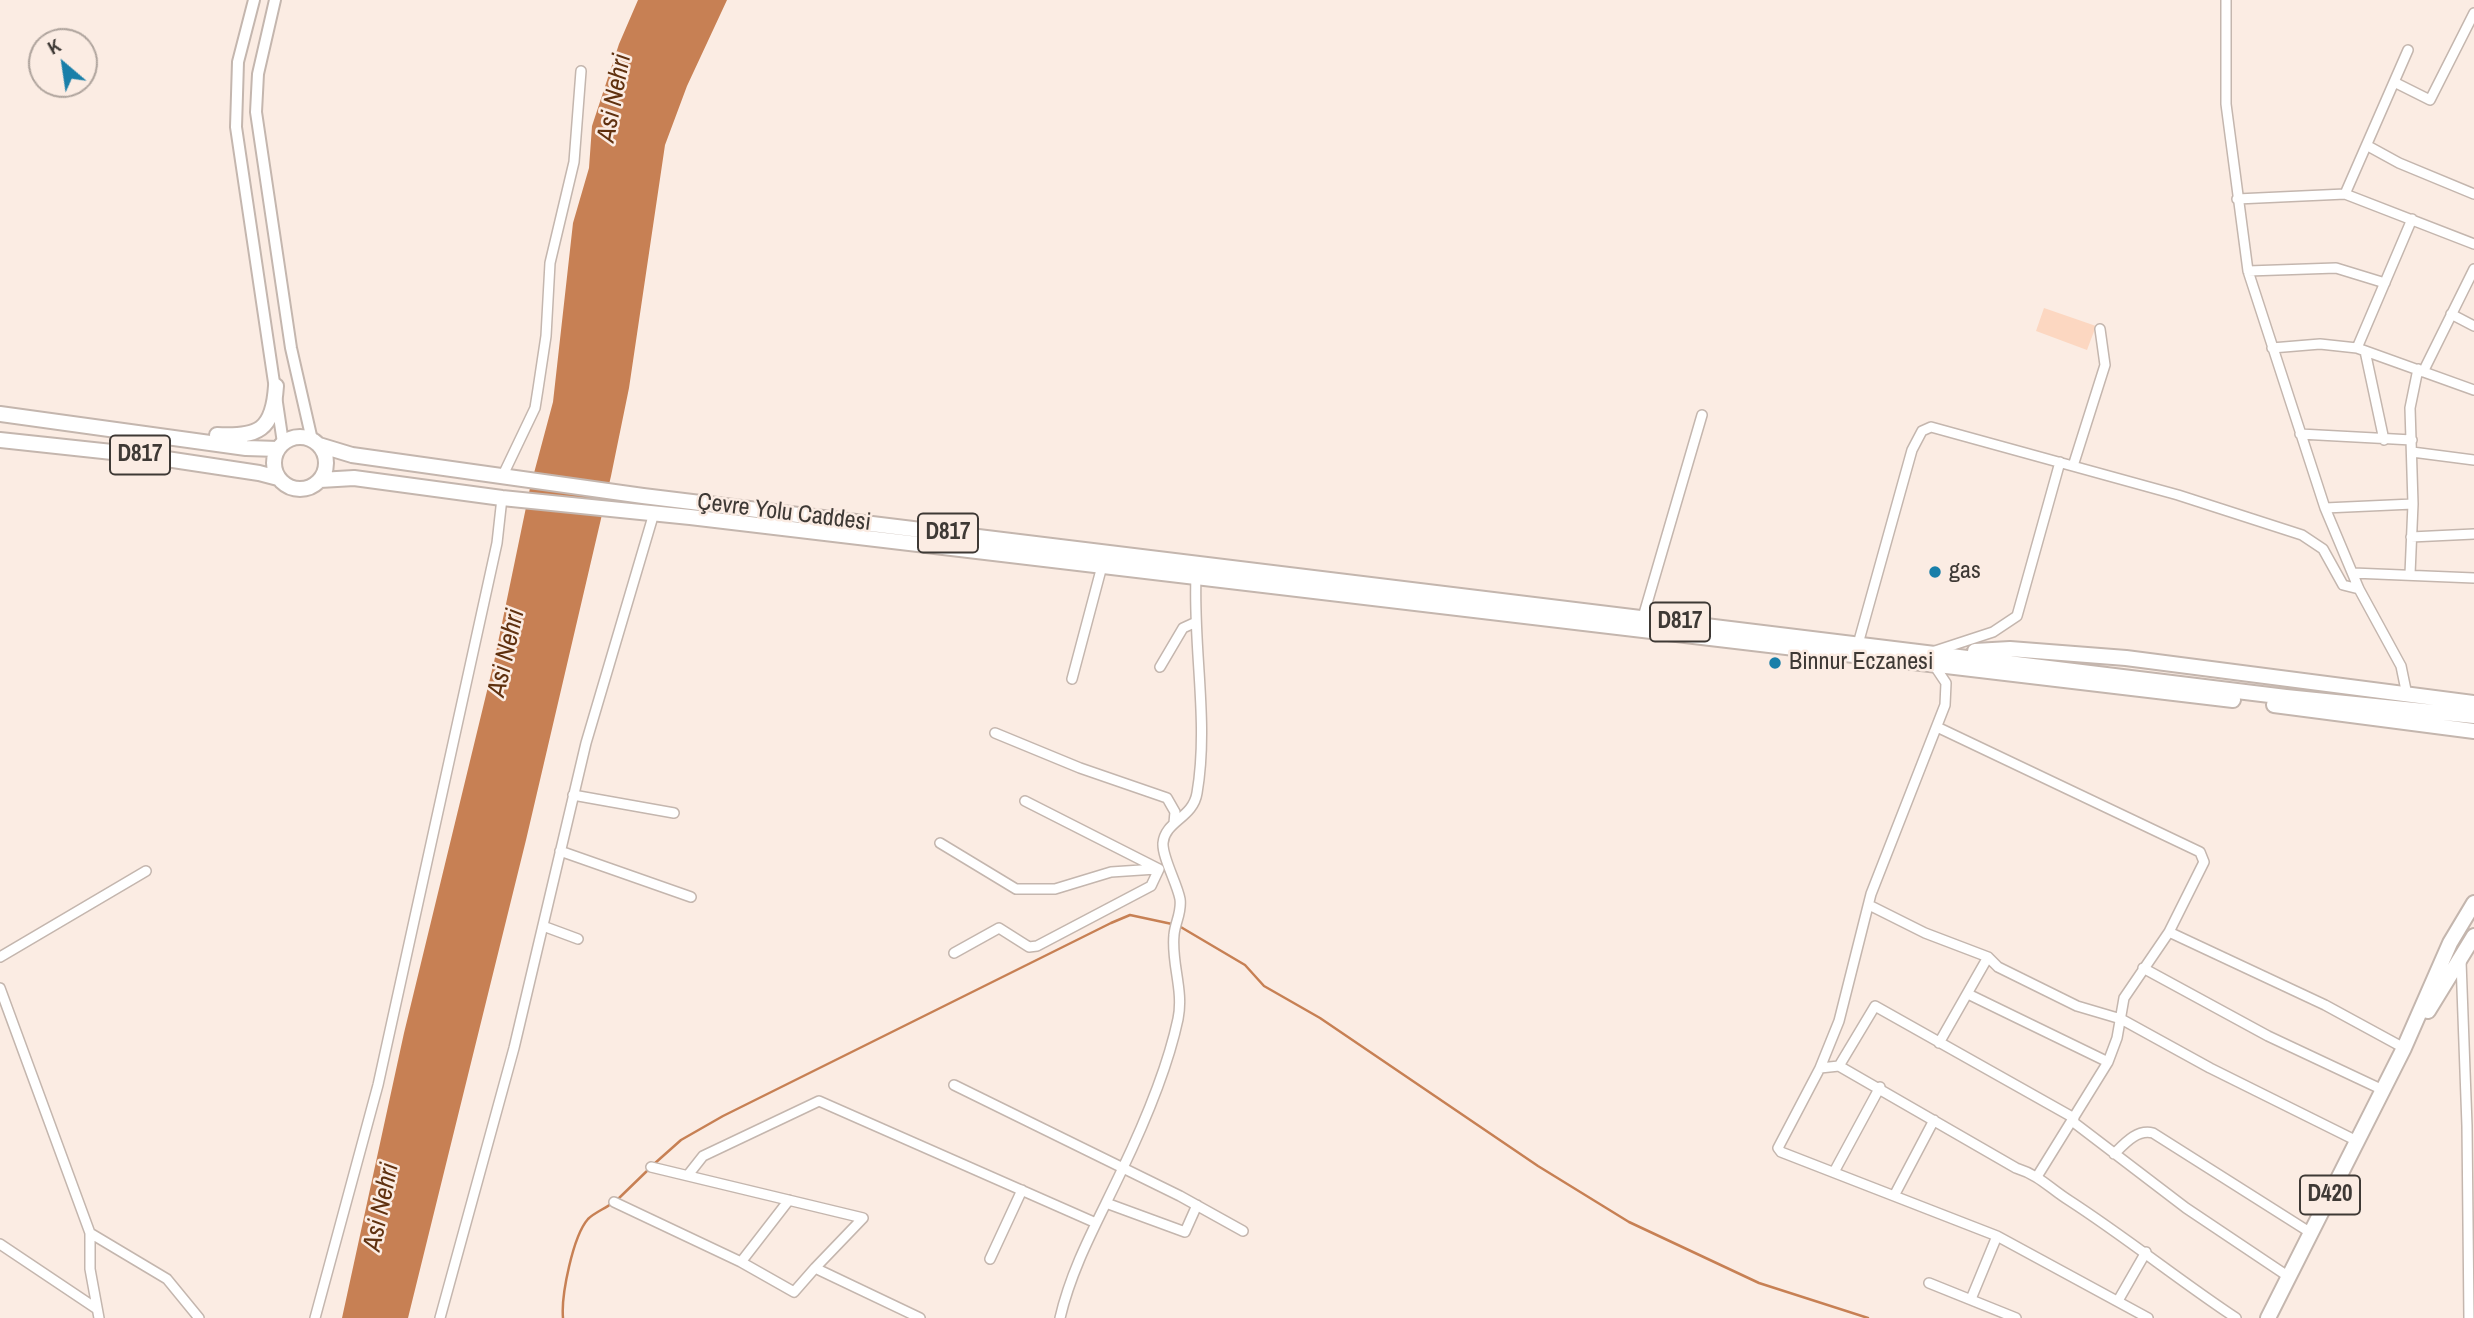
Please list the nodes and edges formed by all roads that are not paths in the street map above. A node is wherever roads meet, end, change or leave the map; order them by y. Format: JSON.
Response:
{"nodes":[{"id":1,"x":254,"y":0,"type":"edge"},
{"id":2,"x":275,"y":0,"type":"edge"},
{"id":3,"x":2226,"y":0,"type":"edge"},
{"id":4,"x":2474,"y":13,"type":"edge"},
{"id":5,"x":2409,"y":50,"type":"dead end"},
{"id":6,"x":581,"y":71,"type":"dead end"},
{"id":7,"x":2394,"y":82,"type":"junction"},
{"id":8,"x":2368,"y":146,"type":"junction"},
{"id":9,"x":2345,"y":194,"type":"junction"},
{"id":10,"x":2474,"y":194,"type":"edge"},
{"id":11,"x":2237,"y":199,"type":"junction"},
{"id":12,"x":2412,"y":219,"type":"junction"},
{"id":13,"x":2474,"y":244,"type":"edge"},
{"id":14,"x":2474,"y":269,"type":"edge"},
{"id":15,"x":2248,"y":271,"type":"junction"},
{"id":16,"x":2385,"y":283,"type":"junction"},
{"id":17,"x":2451,"y":314,"type":"junction"},
{"id":18,"x":2474,"y":326,"type":"edge"},
{"id":19,"x":2100,"y":329,"type":"dead end"},
{"id":20,"x":2272,"y":348,"type":"junction"},
{"id":21,"x":2361,"y":350,"type":"junction"},
{"id":22,"x":2420,"y":370,"type":"junction"},
{"id":23,"x":276,"y":386,"type":"junction"},
{"id":24,"x":2474,"y":390,"type":"edge"},
{"id":25,"x":0,"y":414,"type":"edge"},
{"id":26,"x":1702,"y":415,"type":"dead end"},
{"id":27,"x":2301,"y":434,"type":"junction"},
{"id":28,"x":0,"y":440,"type":"edge"},
{"id":29,"x":193,"y":440,"type":"junction"},
{"id":30,"x":2385,"y":440,"type":"junction"},
{"id":31,"x":2412,"y":440,"type":"junction"},
{"id":32,"x":315,"y":442,"type":"junction"},
{"id":33,"x":280,"y":446,"type":"junction"},
{"id":34,"x":2412,"y":452,"type":"junction"},
{"id":35,"x":2474,"y":460,"type":"edge"},
{"id":36,"x":2060,"y":462,"type":"junction"},
{"id":37,"x":2073,"y":466,"type":"junction"},
{"id":38,"x":510,"y":476,"type":"junction"},
{"id":39,"x":278,"y":478,"type":"junction"},
{"id":40,"x":320,"y":480,"type":"junction"},
{"id":41,"x":507,"y":498,"type":"junction"},
{"id":42,"x":2413,"y":504,"type":"junction"},
{"id":43,"x":2325,"y":508,"type":"junction"},
{"id":44,"x":647,"y":512,"type":"junction"},
{"id":45,"x":2474,"y":534,"type":"edge"},
{"id":46,"x":2411,"y":537,"type":"junction"},
{"id":47,"x":1102,"y":566,"type":"junction"},
{"id":48,"x":2353,"y":573,"type":"junction"},
{"id":49,"x":2410,"y":574,"type":"junction"},
{"id":50,"x":1196,"y":577,"type":"junction"},
{"id":51,"x":1254,"y":577,"type":"junction"},
{"id":52,"x":2474,"y":578,"type":"edge"},
{"id":53,"x":2359,"y":589,"type":"junction"},
{"id":54,"x":1643,"y":617,"type":"junction"},
{"id":55,"x":1194,"y":623,"type":"junction"},
{"id":56,"x":1858,"y":644,"type":"junction"},
{"id":57,"x":1932,"y":658,"type":"junction"},
{"id":58,"x":1160,"y":667,"type":"dead end"},
{"id":59,"x":1072,"y":678,"type":"dead end"},
{"id":60,"x":2106,"y":680,"type":"junction"},
{"id":61,"x":2407,"y":695,"type":"junction"},
{"id":62,"x":2474,"y":703,"type":"edge"},
{"id":63,"x":2474,"y":716,"type":"edge"},
{"id":64,"x":1937,"y":727,"type":"junction"},
{"id":65,"x":2474,"y":732,"type":"edge"},
{"id":66,"x":995,"y":733,"type":"dead end"},
{"id":67,"x":573,"y":795,"type":"junction"},
{"id":68,"x":1025,"y":801,"type":"dead end"},
{"id":69,"x":674,"y":813,"type":"dead end"},
{"id":70,"x":1174,"y":823,"type":"junction"},
{"id":71,"x":940,"y":844,"type":"dead end"},
{"id":72,"x":560,"y":851,"type":"junction"},
{"id":73,"x":1159,"y":869,"type":"junction"},
{"id":74,"x":1172,"y":870,"type":"junction"},
{"id":75,"x":146,"y":871,"type":"dead end"},
{"id":76,"x":691,"y":897,"type":"dead end"},
{"id":77,"x":2474,"y":903,"type":"edge"},
{"id":78,"x":1869,"y":905,"type":"junction"},
{"id":79,"x":543,"y":926,"type":"junction"},
{"id":80,"x":2169,"y":932,"type":"junction"},
{"id":81,"x":2474,"y":936,"type":"edge"},
{"id":82,"x":578,"y":939,"type":"dead end"},
{"id":83,"x":954,"y":953,"type":"dead end"},
{"id":84,"x":2461,"y":956,"type":"junction"},
{"id":85,"x":0,"y":957,"type":"edge"},
{"id":86,"x":1988,"y":957,"type":"junction"},
{"id":87,"x":2143,"y":968,"type":"junction"},
{"id":88,"x":0,"y":988,"type":"edge"},
{"id":89,"x":1968,"y":994,"type":"junction"},
{"id":90,"x":2121,"y":1018,"type":"junction"},
{"id":91,"x":1939,"y":1043,"type":"junction"},
{"id":92,"x":2404,"y":1048,"type":"junction"},
{"id":93,"x":2108,"y":1062,"type":"junction"},
{"id":94,"x":1839,"y":1066,"type":"junction"},
{"id":95,"x":1820,"y":1068,"type":"junction"},
{"id":96,"x":2392,"y":1072,"type":"junction"},
{"id":97,"x":954,"y":1085,"type":"dead end"},
{"id":98,"x":1880,"y":1087,"type":"junction"},
{"id":99,"x":2383,"y":1090,"type":"junction"},
{"id":100,"x":1934,"y":1120,"type":"junction"},
{"id":101,"x":2073,"y":1120,"type":"junction"},
{"id":102,"x":2471,"y":1125,"type":"edge"},
{"id":103,"x":2357,"y":1141,"type":"junction"},
{"id":104,"x":2114,"y":1154,"type":"junction"},
{"id":105,"x":651,"y":1167,"type":"dead end"},
{"id":106,"x":1123,"y":1170,"type":"junction"},
{"id":107,"x":1835,"y":1172,"type":"junction"},
{"id":108,"x":688,"y":1175,"type":"junction"},
{"id":109,"x":2038,"y":1175,"type":"junction"},
{"id":110,"x":1022,"y":1190,"type":"junction"},
{"id":111,"x":1895,"y":1194,"type":"junction"},
{"id":112,"x":789,"y":1200,"type":"junction"},
{"id":113,"x":614,"y":1202,"type":"dead end"},
{"id":114,"x":1106,"y":1203,"type":"junction"},
{"id":115,"x":1197,"y":1205,"type":"junction"},
{"id":116,"x":1096,"y":1223,"type":"junction"},
{"id":117,"x":1243,"y":1231,"type":"dead end"},
{"id":118,"x":90,"y":1233,"type":"junction"},
{"id":119,"x":2311,"y":1233,"type":"junction"},
{"id":120,"x":1997,"y":1236,"type":"junction"},
{"id":121,"x":0,"y":1244,"type":"edge"},
{"id":122,"x":2146,"y":1252,"type":"junction"},
{"id":123,"x":2471,"y":1255,"type":"edge"},
{"id":124,"x":989,"y":1259,"type":"dead end"},
{"id":125,"x":741,"y":1262,"type":"junction"},
{"id":126,"x":815,"y":1268,"type":"junction"},
{"id":127,"x":2289,"y":1277,"type":"junction"},
{"id":128,"x":1929,"y":1283,"type":"dead end"},
{"id":129,"x":1971,"y":1298,"type":"junction"},
{"id":130,"x":2119,"y":1299,"type":"junction"},
{"id":131,"x":98,"y":1313,"type":"edge"},
{"id":132,"x":199,"y":1318,"type":"edge"},
{"id":133,"x":315,"y":1318,"type":"edge"},
{"id":134,"x":440,"y":1318,"type":"edge"},
{"id":135,"x":920,"y":1318,"type":"edge"},
{"id":136,"x":1060,"y":1318,"type":"edge"},
{"id":137,"x":2016,"y":1318,"type":"edge"},
{"id":138,"x":2148,"y":1318,"type":"edge"},
{"id":139,"x":2236,"y":1318,"type":"edge"},
{"id":140,"x":2268,"y":1318,"type":"edge"},
{"id":141,"x":2469,"y":1318,"type":"edge"}],
"edges":[{"from":1,"to":23,"type":"street"},
{"from":2,"to":32,"type":"street"},
{"from":3,"to":11,"type":"street"},
{"from":4,"to":7,"type":"street"},
{"from":5,"to":7,"type":"street"},
{"from":6,"to":38,"type":"street"},
{"from":7,"to":8,"type":"street"},
{"from":8,"to":9,"type":"street"},
{"from":8,"to":10,"type":"street"},
{"from":9,"to":11,"type":"street"},
{"from":9,"to":12,"type":"street"},
{"from":11,"to":15,"type":"street"},
{"from":12,"to":13,"type":"street"},
{"from":12,"to":16,"type":"street"},
{"from":14,"to":17,"type":"street"},
{"from":15,"to":16,"type":"street"},
{"from":15,"to":20,"type":"street"},
{"from":16,"to":21,"type":"street"},
{"from":17,"to":18,"type":"street"},
{"from":17,"to":22,"type":"street"},
{"from":19,"to":37,"type":"street"},
{"from":20,"to":21,"type":"street"},
{"from":20,"to":27,"type":"street"},
{"from":21,"to":22,"type":"street"},
{"from":21,"to":30,"type":"street"},
{"from":22,"to":24,"type":"street"},
{"from":22,"to":31,"type":"street"},
{"from":23,"to":29,"type":"main road"},
{"from":23,"to":33,"type":"street"},
{"from":25,"to":29,"type":"main road","name":"Çevre Yolu Caddesi","number":"D817"},
{"from":26,"to":54,"type":"street"},
{"from":27,"to":30,"type":"street"},
{"from":27,"to":43,"type":"street"},
{"from":28,"to":39,"type":"main road","name":"Çevre Yolu Caddesi","number":"D817"},
{"from":29,"to":33,"type":"main road","name":"Çevre Yolu Caddesi","number":"D817"},
{"from":30,"to":31,"type":"street"},
{"from":31,"to":34,"type":"street"},
{"from":32,"to":33,"type":"main road","name":"Çevre Yolu Caddesi","number":"D817"},
{"from":32,"to":38,"type":"main road","name":"Çevre Yolu Caddesi","number":"D817"},
{"from":32,"to":40,"type":"main road"},
{"from":33,"to":39,"type":"main road"},
{"from":34,"to":35,"type":"street"},
{"from":34,"to":42,"type":"street"},
{"from":36,"to":37,"type":"street"},
{"from":36,"to":56,"type":"street"},
{"from":36,"to":57,"type":"street"},
{"from":37,"to":53,"type":"street"},
{"from":38,"to":51,"type":"main road","name":"Çevre Yolu Caddesi","number":"D817"},
{"from":39,"to":40,"type":"main road","name":"Çevre Yolu Caddesi","number":"D817"},
{"from":40,"to":41,"type":"main road","name":"Çevre Yolu Caddesi","number":"D817"},
{"from":41,"to":44,"type":"main road","name":"Çevre Yolu Caddesi","number":"D817"},
{"from":41,"to":133,"type":"street"},
{"from":42,"to":43,"type":"street"},
{"from":42,"to":46,"type":"street"},
{"from":43,"to":48,"type":"street"},
{"from":44,"to":47,"type":"main road","name":"Çevre Yolu Caddesi","number":"D817"},
{"from":44,"to":67,"type":"street"},
{"from":45,"to":46,"type":"street"},
{"from":46,"to":49,"type":"street"},
{"from":47,"to":50,"type":"main road","name":"Çevre Yolu Caddesi","number":"D817"},
{"from":47,"to":59,"type":"street"},
{"from":48,"to":49,"type":"street"},
{"from":48,"to":53,"type":"street"},
{"from":49,"to":52,"type":"street"},
{"from":50,"to":51,"type":"main road","name":"Çevre Yolu Caddesi","number":"D817"},
{"from":50,"to":55,"type":"street"},
{"from":51,"to":54,"type":"main road","number":"D817"},
{"from":51,"to":57,"type":"main road","number":"D817"},
{"from":53,"to":61,"type":"street"},
{"from":54,"to":56,"type":"main road","number":"D817"},
{"from":55,"to":58,"type":"street"},
{"from":55,"to":70,"type":"street"},
{"from":56,"to":57,"type":"main road","number":"D817"},
{"from":57,"to":60,"type":"main road","number":"D817"},
{"from":57,"to":61,"type":"main road"},
{"from":57,"to":64,"type":"street"},
{"from":60,"to":63,"type":"main road"},
{"from":60,"to":65,"type":"main road"},
{"from":61,"to":62,"type":"main road"},
{"from":64,"to":78,"type":"street"},
{"from":64,"to":80,"type":"street"},
{"from":66,"to":70,"type":"street"},
{"from":67,"to":69,"type":"street"},
{"from":67,"to":72,"type":"street"},
{"from":68,"to":73,"type":"street"},
{"from":70,"to":74,"type":"street"},
{"from":71,"to":73,"type":"street"},
{"from":72,"to":76,"type":"street"},
{"from":72,"to":79,"type":"street"},
{"from":73,"to":74,"type":"street"},
{"from":73,"to":83,"type":"street"},
{"from":74,"to":106,"type":"street"},
{"from":75,"to":85,"type":"street"},
{"from":77,"to":92,"type":"main road","number":"D420"},
{"from":78,"to":86,"type":"street"},
{"from":78,"to":95,"type":"street"},
{"from":79,"to":82,"type":"street"},
{"from":79,"to":134,"type":"street"},
{"from":80,"to":87,"type":"street"},
{"from":80,"to":92,"type":"street"},
{"from":81,"to":84,"type":"main road","number":"D420"},
{"from":84,"to":96,"type":"main road","number":"D420"},
{"from":84,"to":102,"type":"street"},
{"from":86,"to":89,"type":"street"},
{"from":86,"to":90,"type":"street"},
{"from":87,"to":90,"type":"street"},
{"from":87,"to":99,"type":"street"},
{"from":88,"to":118,"type":"street"},
{"from":89,"to":91,"type":"street"},
{"from":89,"to":93,"type":"street"},
{"from":90,"to":93,"type":"street"},
{"from":90,"to":103,"type":"street"},
{"from":91,"to":94,"type":"street"},
{"from":91,"to":101,"type":"street"},
{"from":92,"to":96,"type":"main road","number":"D420"},
{"from":93,"to":101,"type":"street"},
{"from":94,"to":95,"type":"street"},
{"from":94,"to":98,"type":"street"},
{"from":95,"to":107,"type":"street"},
{"from":96,"to":99,"type":"main road","number":"D420"},
{"from":97,"to":106,"type":"street"},
{"from":98,"to":100,"type":"street"},
{"from":98,"to":107,"type":"street"},
{"from":99,"to":103,"type":"main road","number":"D420"},
{"from":100,"to":109,"type":"street"},
{"from":100,"to":111,"type":"street"},
{"from":101,"to":104,"type":"street"},
{"from":101,"to":109,"type":"street"},
{"from":102,"to":123,"type":"street"},
{"from":103,"to":119,"type":"main road","number":"D420"},
{"from":104,"to":119,"type":"street"},
{"from":104,"to":127,"type":"street"},
{"from":105,"to":108,"type":"street"},
{"from":106,"to":114,"type":"street"},
{"from":106,"to":115,"type":"street"},
{"from":107,"to":111,"type":"street"},
{"from":108,"to":110,"type":"street"},
{"from":108,"to":112,"type":"street"},
{"from":109,"to":122,"type":"street"},
{"from":110,"to":116,"type":"street"},
{"from":110,"to":124,"type":"street"},
{"from":111,"to":120,"type":"street"},
{"from":112,"to":125,"type":"street"},
{"from":112,"to":126,"type":"street"},
{"from":113,"to":125,"type":"street"},
{"from":114,"to":115,"type":"street"},
{"from":114,"to":116,"type":"street"},
{"from":115,"to":117,"type":"street"},
{"from":116,"to":136,"type":"street"},
{"from":118,"to":131,"type":"street"},
{"from":118,"to":132,"type":"street"},
{"from":119,"to":127,"type":"main road","number":"D420"},
{"from":120,"to":129,"type":"street"},
{"from":120,"to":130,"type":"street"},
{"from":121,"to":131,"type":"street"},
{"from":122,"to":130,"type":"street"},
{"from":122,"to":139,"type":"street"},
{"from":123,"to":141,"type":"street"},
{"from":125,"to":126,"type":"street"},
{"from":126,"to":135,"type":"street"},
{"from":127,"to":140,"type":"main road","number":"D420"},
{"from":128,"to":129,"type":"street"},
{"from":129,"to":137,"type":"street"},
{"from":130,"to":138,"type":"street"}]}
